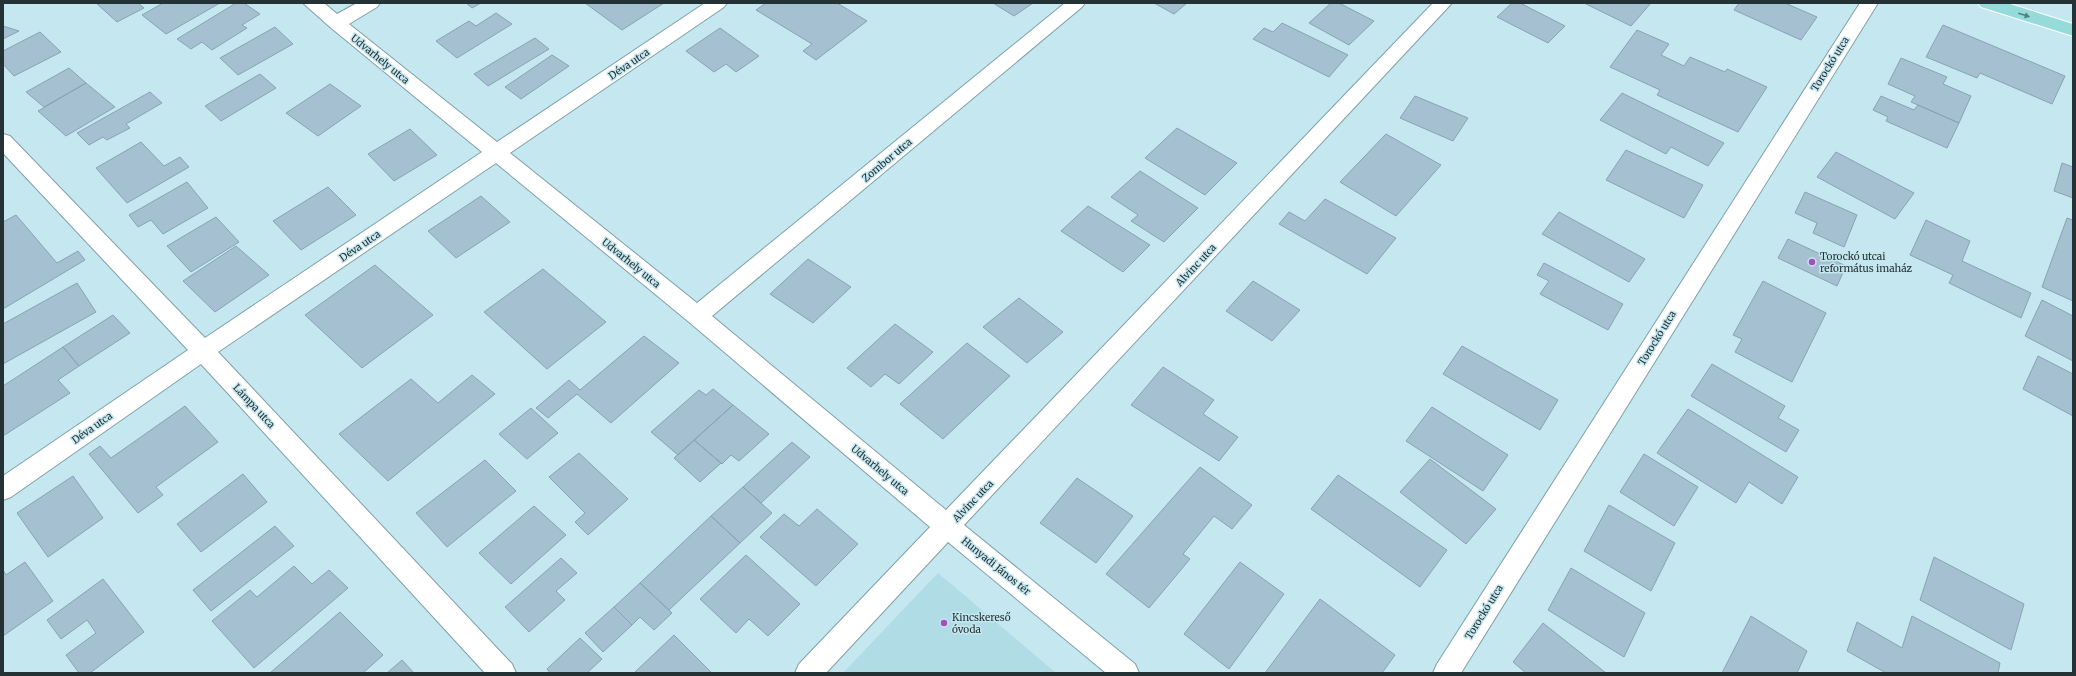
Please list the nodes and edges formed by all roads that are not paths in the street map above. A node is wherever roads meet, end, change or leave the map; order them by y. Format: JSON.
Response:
{"nodes":[{"id":1,"x":312,"y":3,"type":"edge"},
{"id":2,"x":371,"y":3,"type":"edge"},
{"id":3,"x":718,"y":3,"type":"edge"},
{"id":4,"x":1076,"y":3,"type":"edge"},
{"id":5,"x":1443,"y":3,"type":"edge"},
{"id":6,"x":1869,"y":3,"type":"edge"},
{"id":7,"x":1987,"y":3,"type":"edge"},
{"id":8,"x":336,"y":23,"type":"junction"},
{"id":9,"x":2073,"y":30,"type":"edge"},
{"id":10,"x":3,"y":140,"type":"edge"},
{"id":11,"x":497,"y":154,"type":"junction"},
{"id":12,"x":697,"y":316,"type":"junction"},
{"id":13,"x":203,"y":351,"type":"junction"},
{"id":14,"x":3,"y":489,"type":"edge"},
{"id":15,"x":948,"y":527,"type":"junction"},
{"id":16,"x":503,"y":673,"type":"edge"},
{"id":17,"x":808,"y":673,"type":"edge"},
{"id":18,"x":1126,"y":673,"type":"edge"},
{"id":19,"x":1446,"y":673,"type":"edge"}],
"edges":[{"from":1,"to":8,"type":"street","name":"Udvarhely utca"},
{"from":2,"to":8,"type":"street"},
{"from":3,"to":11,"type":"street","name":"Déva utca"},
{"from":4,"to":12,"type":"street","name":"Zombor utca"},
{"from":5,"to":15,"type":"street","name":"Alvinc utca"},
{"from":6,"to":19,"type":"street","name":"Torockó utca"},
{"from":7,"to":9,"type":"main road","one_way":true},
{"from":8,"to":11,"type":"street","name":"Udvarhely utca"},
{"from":10,"to":13,"type":"street","name":"Lámpa utca"},
{"from":11,"to":12,"type":"street","name":"Udvarhely utca"},
{"from":11,"to":13,"type":"street","name":"Déva utca"},
{"from":12,"to":15,"type":"street","name":"Udvarhely utca"},
{"from":13,"to":14,"type":"street","name":"Déva utca"},
{"from":13,"to":16,"type":"street","name":"Lámpa utca"},
{"from":15,"to":17,"type":"street"},
{"from":15,"to":18,"type":"street","name":"Hunyadi János tér"}]}
